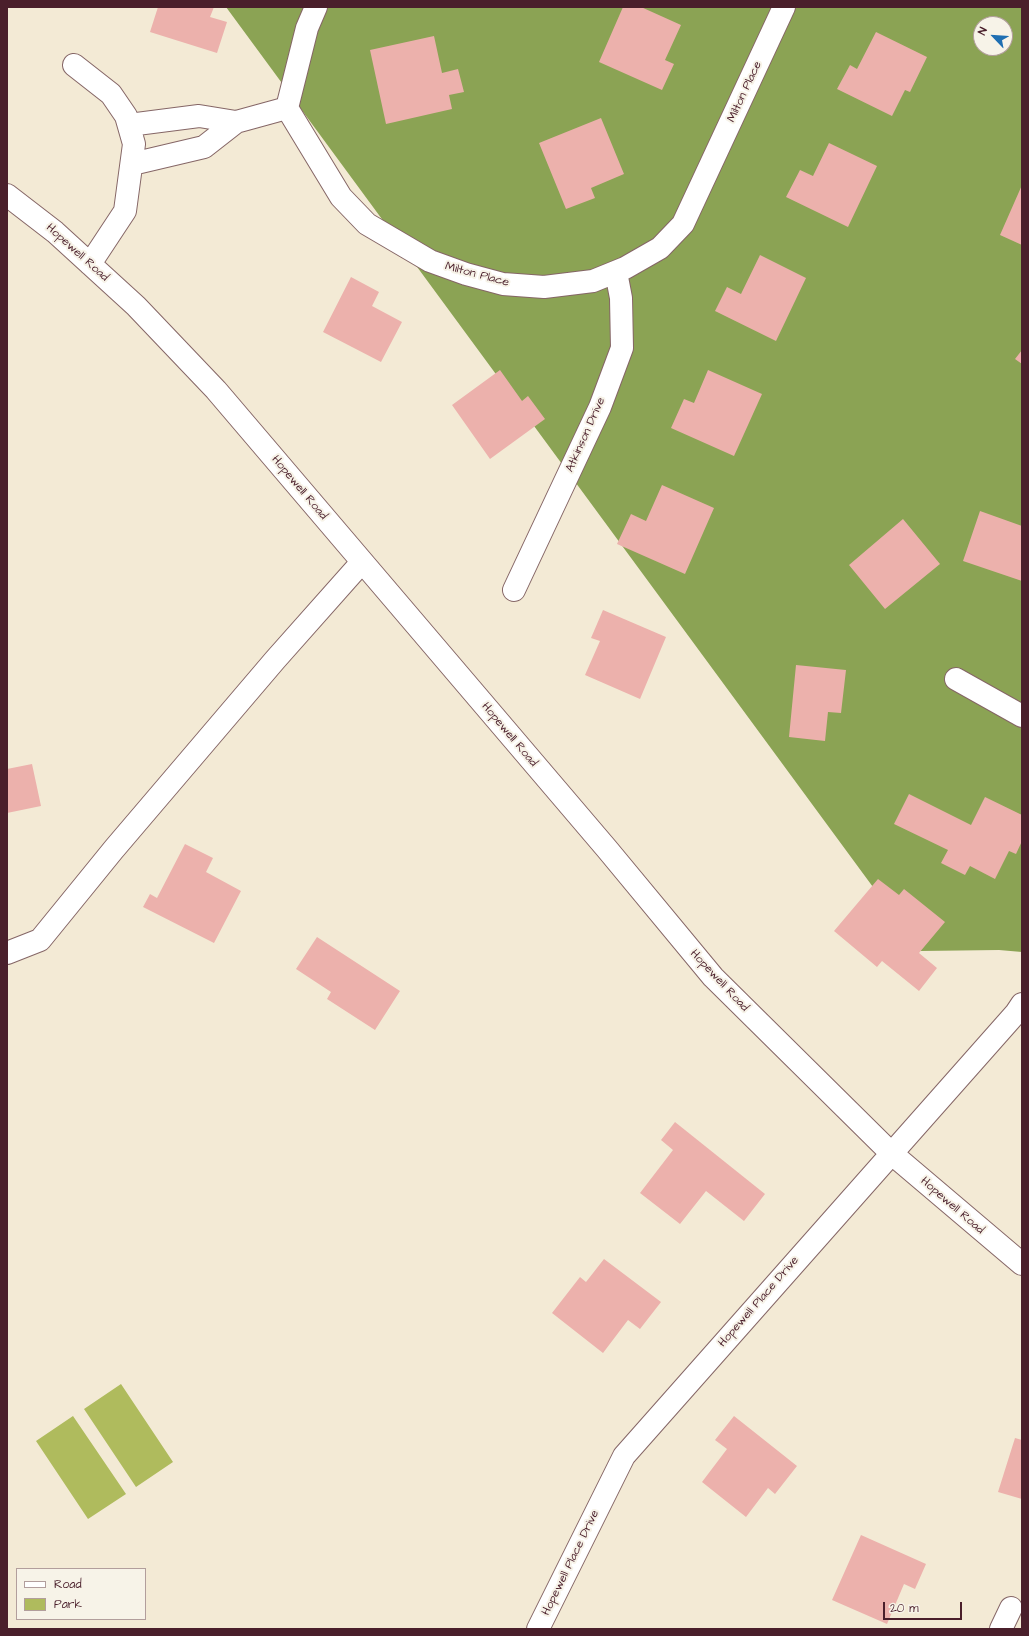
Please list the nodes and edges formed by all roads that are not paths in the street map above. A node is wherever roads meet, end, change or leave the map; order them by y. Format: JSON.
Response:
{"nodes":[{"id":1,"x":316,"y":7,"type":"edge"},
{"id":2,"x":784,"y":7,"type":"edge"},
{"id":3,"x":74,"y":65,"type":"dead end"},
{"id":4,"x":287,"y":108,"type":"junction"},
{"id":5,"x":236,"y":122,"type":"junction"},
{"id":6,"x":129,"y":125,"type":"junction"},
{"id":7,"x":132,"y":164,"type":"junction"},
{"id":8,"x":7,"y":194,"type":"edge"},
{"id":9,"x":90,"y":264,"type":"junction"},
{"id":10,"x":616,"y":272,"type":"junction"},
{"id":11,"x":362,"y":562,"type":"junction"},
{"id":12,"x":514,"y":590,"type":"dead end"},
{"id":13,"x":956,"y":679,"type":"dead end"},
{"id":14,"x":1022,"y":716,"type":"edge"},
{"id":15,"x":7,"y":952,"type":"edge"},
{"id":16,"x":1022,"y":1004,"type":"edge"},
{"id":17,"x":891,"y":1153,"type":"junction"},
{"id":18,"x":1022,"y":1264,"type":"edge"},
{"id":19,"x":1011,"y":1608,"type":"dead end"},
{"id":20,"x":538,"y":1629,"type":"edge"},
{"id":21,"x":1001,"y":1629,"type":"edge"}],
"edges":[{"from":1,"to":4,"type":"street"},
{"from":2,"to":10,"type":"street","name":"Milton Place"},
{"from":3,"to":6,"type":"street"},
{"from":4,"to":5,"type":"street"},
{"from":4,"to":10,"type":"street","name":"Milton Place"},
{"from":5,"to":6,"type":"street"},
{"from":5,"to":7,"type":"street"},
{"from":6,"to":7,"type":"street"},
{"from":7,"to":9,"type":"street"},
{"from":8,"to":9,"type":"street","name":"Hopewell Road"},
{"from":9,"to":11,"type":"street","name":"Hopewell Road"},
{"from":10,"to":12,"type":"street","name":"Atkinson Drive"},
{"from":11,"to":15,"type":"street"},
{"from":11,"to":17,"type":"street","name":"Hopewell Road"},
{"from":13,"to":14,"type":"street"},
{"from":16,"to":17,"type":"street","name":"Hopewell Place Drive"},
{"from":17,"to":18,"type":"street","name":"Hopewell Road"},
{"from":17,"to":20,"type":"street","name":"Hopewell Place Drive"},
{"from":19,"to":21,"type":"street"}]}
